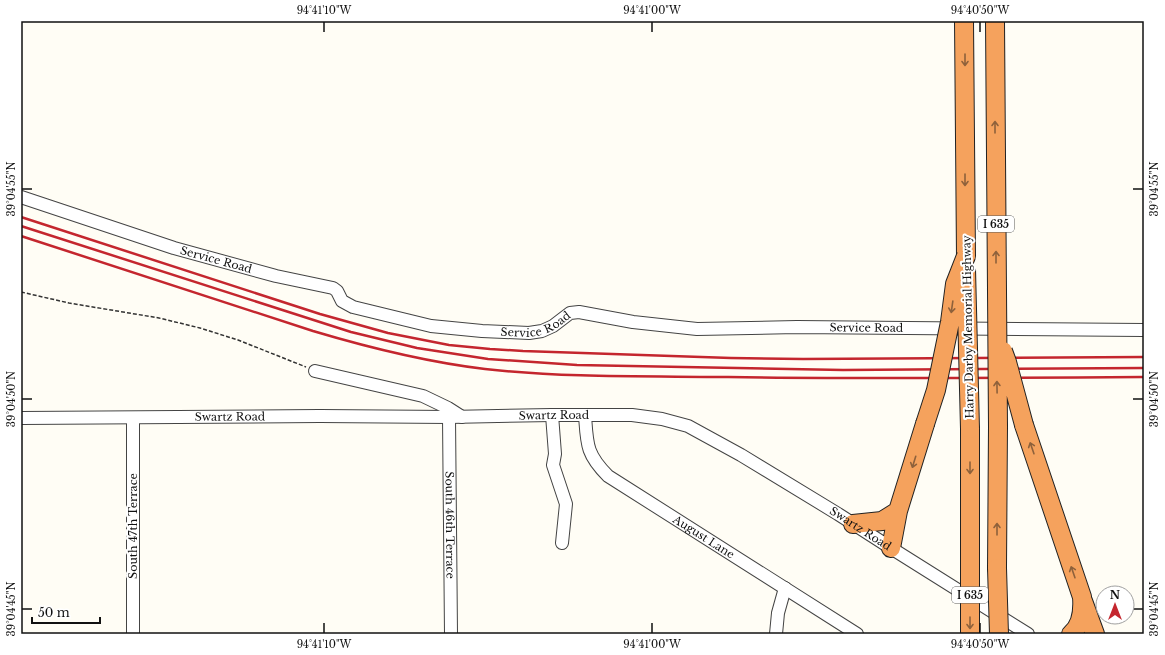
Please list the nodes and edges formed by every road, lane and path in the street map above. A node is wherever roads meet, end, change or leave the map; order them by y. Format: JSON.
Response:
{"nodes":[{"id":1,"x":964,"y":21,"type":"edge"},
{"id":2,"x":995,"y":21,"type":"edge"},
{"id":3,"x":21,"y":197,"type":"edge"},
{"id":4,"x":966,"y":256,"type":"junction"},
{"id":5,"x":21,"y":292,"type":"edge"},
{"id":6,"x":1144,"y":330,"type":"edge"},
{"id":7,"x":997,"y":334,"type":"junction"},
{"id":8,"x":315,"y":371,"type":"joint"},
{"id":9,"x":552,"y":414,"type":"junction"},
{"id":10,"x":585,"y":415,"type":"junction"},
{"id":11,"x":449,"y":417,"type":"junction"},
{"id":12,"x":462,"y":417,"type":"junction"},
{"id":13,"x":21,"y":418,"type":"edge"},
{"id":14,"x":133,"y":418,"type":"junction"},
{"id":15,"x":898,"y":511,"type":"junction"},
{"id":16,"x":853,"y":524,"type":"junction"},
{"id":17,"x":562,"y":543,"type":"dead end"},
{"id":18,"x":891,"y":548,"type":"junction"},
{"id":19,"x":785,"y":588,"type":"junction"},
{"id":20,"x":1082,"y":597,"type":"junction"},
{"id":21,"x":133,"y":634,"type":"edge"},
{"id":22,"x":451,"y":634,"type":"edge"},
{"id":23,"x":776,"y":634,"type":"edge"},
{"id":24,"x":857,"y":634,"type":"edge"},
{"id":25,"x":970,"y":634,"type":"edge"},
{"id":26,"x":999,"y":634,"type":"edge"},
{"id":27,"x":1028,"y":634,"type":"edge"},
{"id":28,"x":1071,"y":634,"type":"edge"},
{"id":29,"x":1095,"y":634,"type":"edge"}],
"edges":[{"from":1,"to":4,"type":"highway","name":"Harry Darby Memorial Highway","number":"I 635","one_way":true},
{"from":7,"to":2,"type":"highway","number":"I 635","one_way":true,"bridge":true},
{"from":3,"to":6,"type":"street","name":"Service Road"},
{"from":4,"to":15,"type":"highway","one_way":true,"bridge":true},
{"from":4,"to":25,"type":"highway","name":"Harry Darby Memorial Highway","number":"I 635","one_way":true,"bridge":true},
{"from":5,"to":8,"type":"path"},
{"from":20,"to":7,"type":"highway","one_way":true,"bridge":true},
{"from":26,"to":7,"type":"highway","number":"I 635","one_way":true,"bridge":true},
{"from":8,"to":12,"type":"street"},
{"from":9,"to":10,"type":"street","name":"Swartz Road"},
{"from":9,"to":12,"type":"street","name":"Swartz Road"},
{"from":9,"to":17,"type":"street"},
{"from":10,"to":16,"type":"street","name":"Swartz Road"},
{"from":10,"to":19,"type":"street","name":"August Lane"},
{"from":11,"to":12,"type":"street","name":"Swartz Road"},
{"from":11,"to":14,"type":"street","name":"Swartz Road"},
{"from":11,"to":22,"type":"street","name":"South 46th Terrace"},
{"from":13,"to":14,"type":"street","name":"Swartz Road"},
{"from":14,"to":21,"type":"street","name":"South 47th Terrace"},
{"from":15,"to":16,"type":"highway"},
{"from":15,"to":18,"type":"highway"},
{"from":16,"to":18,"type":"street","name":"Swartz Road"},
{"from":18,"to":27,"type":"street","name":"Swartz Road"},
{"from":19,"to":23,"type":"street"},
{"from":19,"to":24,"type":"street","name":"August Lane"},
{"from":20,"to":28,"type":"highway"},
{"from":20,"to":29,"type":"highway"}]}
